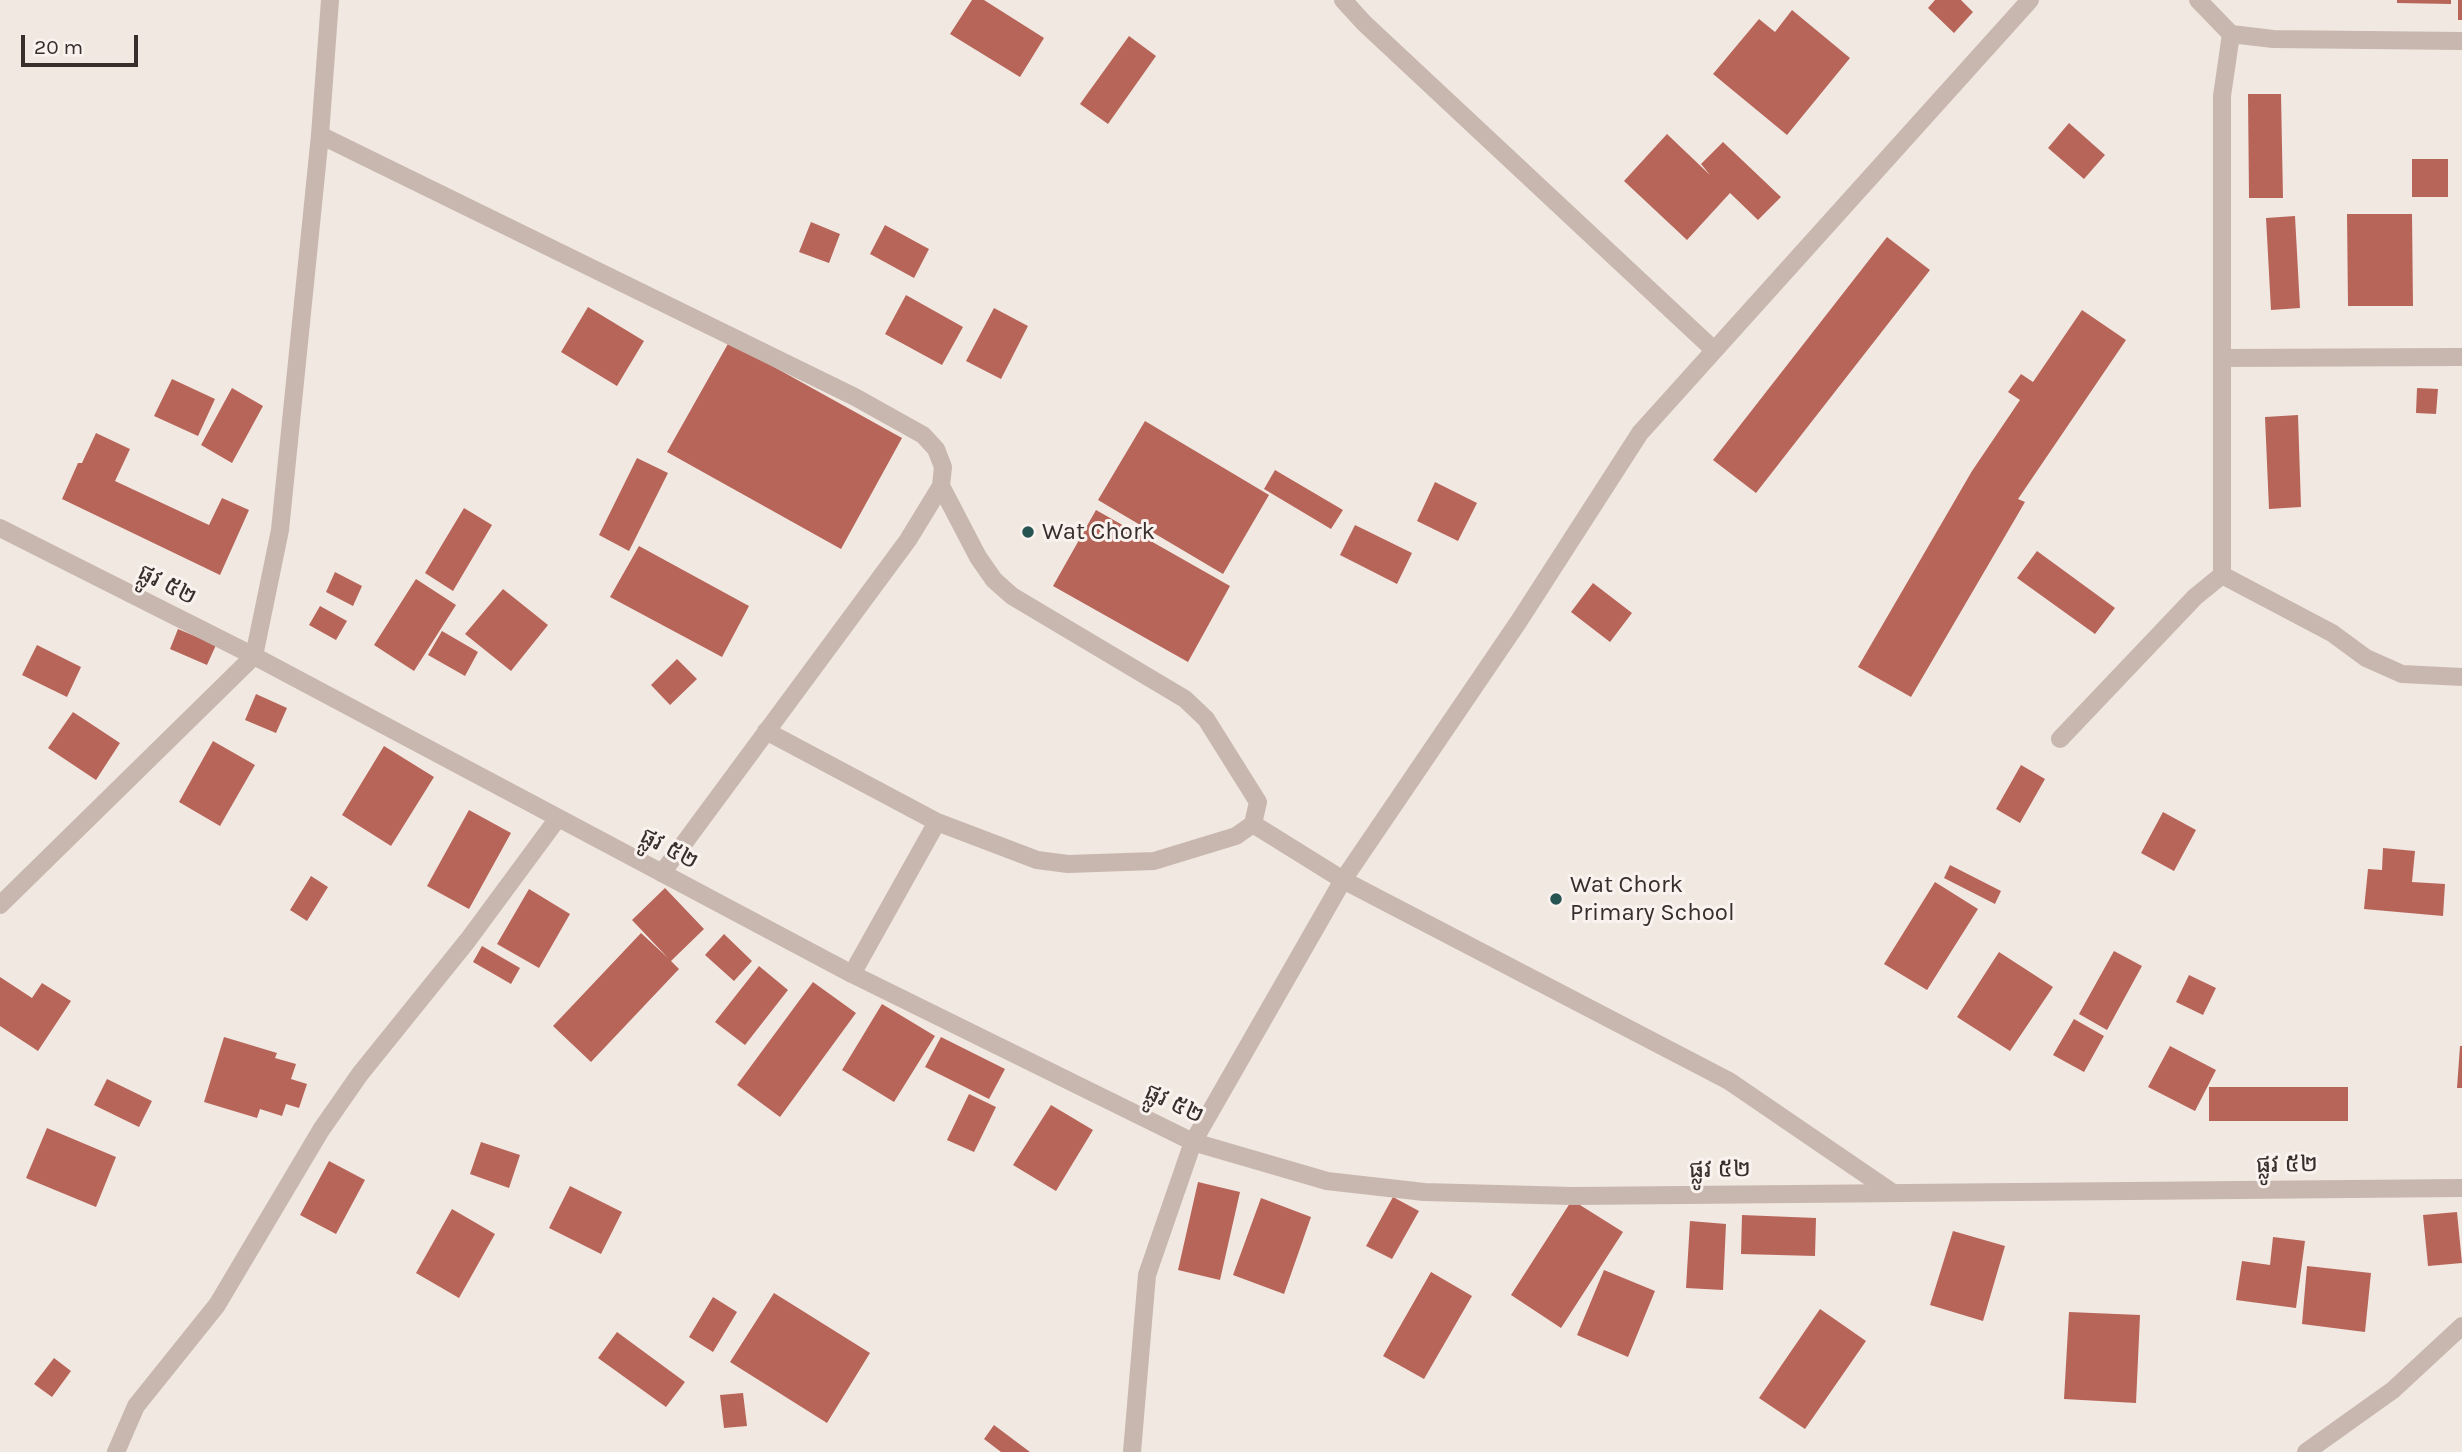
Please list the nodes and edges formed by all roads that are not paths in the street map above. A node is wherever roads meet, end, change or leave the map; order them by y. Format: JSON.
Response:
{"nodes":[{"id":1,"x":330,"y":0,"type":"edge"},
{"id":2,"x":1343,"y":0,"type":"edge"},
{"id":3,"x":2030,"y":0,"type":"edge"},
{"id":4,"x":2198,"y":0,"type":"edge"},
{"id":5,"x":2231,"y":34,"type":"junction"},
{"id":6,"x":2462,"y":41,"type":"edge"},
{"id":7,"x":320,"y":135,"type":"junction"},
{"id":8,"x":1714,"y":350,"type":"junction"},
{"id":9,"x":2462,"y":357,"type":"edge"},
{"id":10,"x":2223,"y":358,"type":"junction"},
{"id":11,"x":941,"y":486,"type":"junction"},
{"id":12,"x":0,"y":528,"type":"edge"},
{"id":13,"x":2222,"y":575,"type":"junction"},
{"id":14,"x":254,"y":656,"type":"junction"},
{"id":15,"x":2462,"y":677,"type":"edge"},
{"id":16,"x":766,"y":731,"type":"junction"},
{"id":17,"x":2060,"y":739,"type":"dead end"},
{"id":18,"x":558,"y":818,"type":"junction"},
{"id":19,"x":937,"y":822,"type":"junction"},
{"id":20,"x":1253,"y":824,"type":"junction"},
{"id":21,"x":662,"y":873,"type":"junction"},
{"id":22,"x":1343,"y":880,"type":"junction"},
{"id":23,"x":0,"y":905,"type":"edge"},
{"id":24,"x":852,"y":974,"type":"junction"},
{"id":25,"x":1193,"y":1142,"type":"junction"},
{"id":26,"x":2462,"y":1188,"type":"edge"},
{"id":27,"x":1893,"y":1193,"type":"junction"},
{"id":28,"x":2462,"y":1326,"type":"edge"},
{"id":29,"x":116,"y":1452,"type":"edge"},
{"id":30,"x":1132,"y":1452,"type":"edge"},
{"id":31,"x":2306,"y":1452,"type":"edge"}],
"edges":[{"from":1,"to":7,"type":"street"},
{"from":2,"to":8,"type":"street"},
{"from":3,"to":8,"type":"street"},
{"from":4,"to":5,"type":"street"},
{"from":5,"to":6,"type":"street"},
{"from":5,"to":10,"type":"street"},
{"from":7,"to":11,"type":"street"},
{"from":7,"to":14,"type":"street"},
{"from":8,"to":22,"type":"street"},
{"from":9,"to":10,"type":"street"},
{"from":10,"to":13,"type":"street"},
{"from":11,"to":16,"type":"street"},
{"from":11,"to":20,"type":"street"},
{"from":12,"to":14,"type":"street","name":"ផ្លូវ ៥២"},
{"from":13,"to":15,"type":"street"},
{"from":13,"to":17,"type":"street"},
{"from":14,"to":18,"type":"street","name":"ផ្លូវ ៥២"},
{"from":14,"to":23,"type":"street"},
{"from":16,"to":19,"type":"street"},
{"from":16,"to":21,"type":"street"},
{"from":18,"to":21,"type":"street","name":"ផ្លូវ ៥២"},
{"from":18,"to":29,"type":"street"},
{"from":19,"to":20,"type":"street"},
{"from":19,"to":24,"type":"street"},
{"from":20,"to":22,"type":"street"},
{"from":21,"to":24,"type":"street","name":"ផ្លូវ ៥២"},
{"from":22,"to":25,"type":"street"},
{"from":22,"to":27,"type":"street"},
{"from":24,"to":25,"type":"street","name":"ផ្លូវ ៥២"},
{"from":25,"to":27,"type":"street","name":"ផ្លូវ ៥២"},
{"from":25,"to":30,"type":"street"},
{"from":26,"to":27,"type":"street","name":"ផ្លូវ ៥២"},
{"from":28,"to":31,"type":"street"}]}
